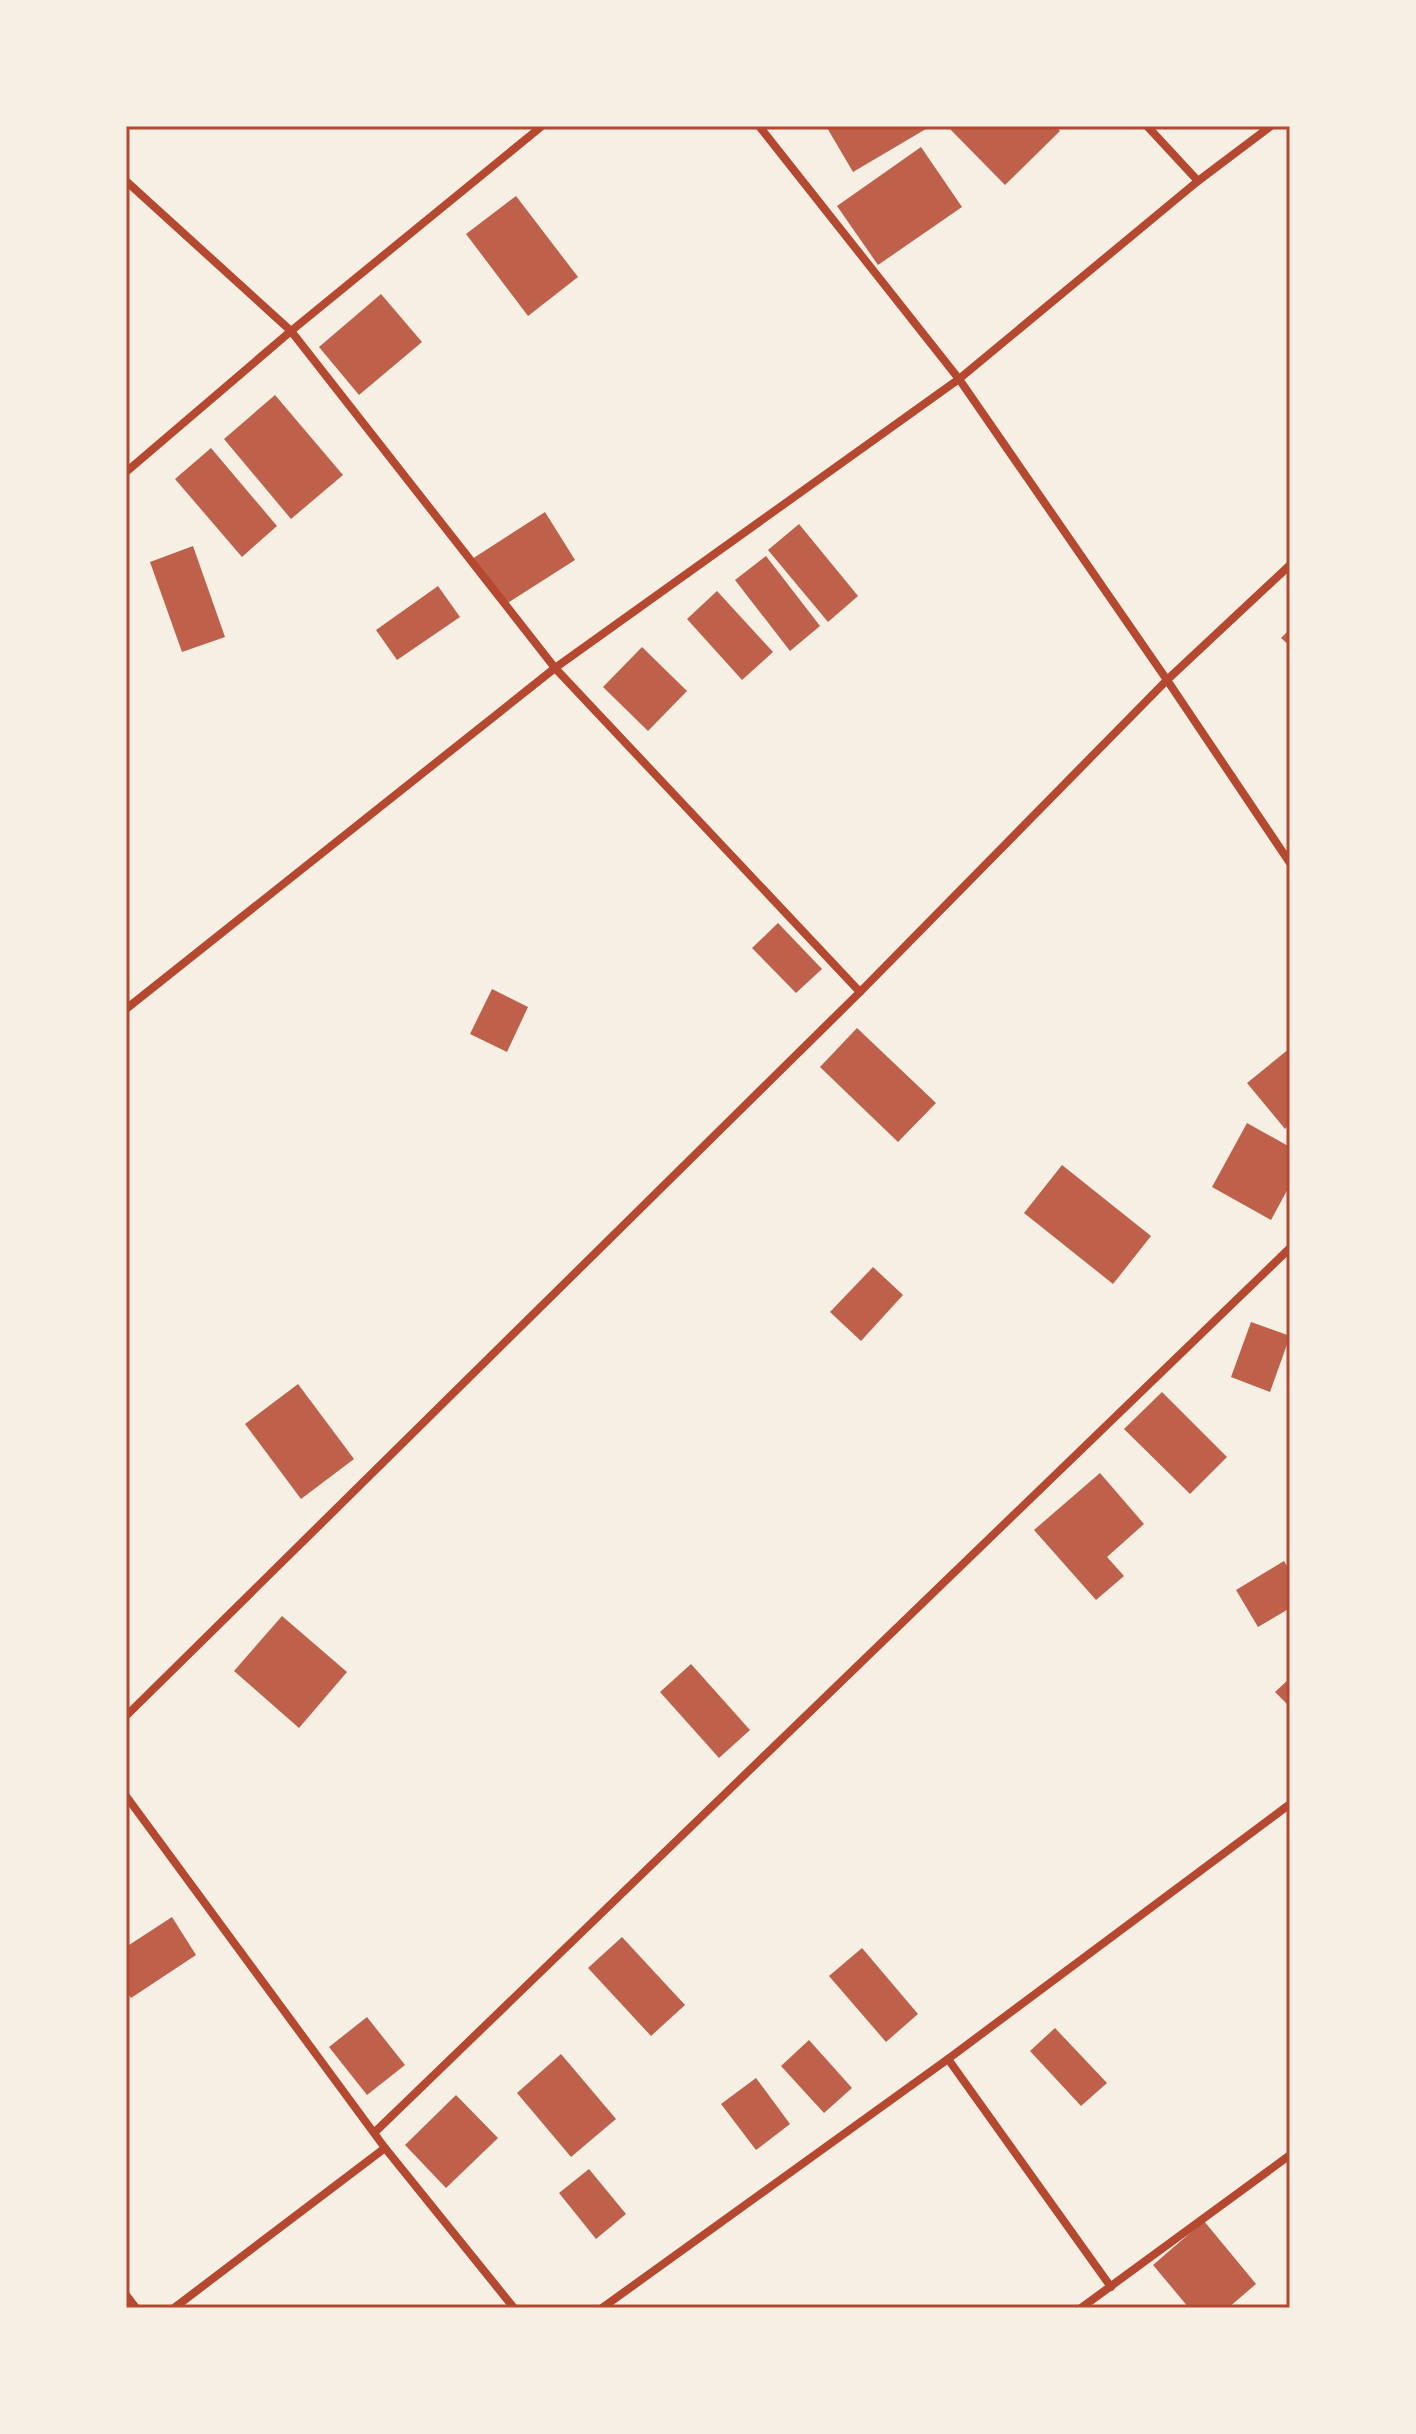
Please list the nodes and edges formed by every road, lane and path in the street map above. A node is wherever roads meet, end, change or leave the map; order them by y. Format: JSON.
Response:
{"nodes":[{"id":1,"x":542,"y":126,"type":"edge"},
{"id":2,"x":759,"y":126,"type":"edge"},
{"id":3,"x":1147,"y":126,"type":"edge"},
{"id":4,"x":1271,"y":126,"type":"edge"},
{"id":5,"x":126,"y":181,"type":"edge"},
{"id":6,"x":1198,"y":181,"type":"junction"},
{"id":7,"x":291,"y":331,"type":"junction"},
{"id":8,"x":959,"y":379,"type":"junction"},
{"id":9,"x":126,"y":472,"type":"edge"},
{"id":10,"x":1290,"y":565,"type":"edge"},
{"id":11,"x":555,"y":668,"type":"junction"},
{"id":12,"x":1167,"y":680,"type":"junction"},
{"id":13,"x":1290,"y":863,"type":"edge"},
{"id":14,"x":860,"y":992,"type":"junction"},
{"id":15,"x":126,"y":1009,"type":"edge"},
{"id":16,"x":1290,"y":1248,"type":"edge"},
{"id":17,"x":126,"y":1716,"type":"edge"},
{"id":18,"x":126,"y":1796,"type":"edge"},
{"id":19,"x":1290,"y":1804,"type":"edge"},
{"id":20,"x":948,"y":2059,"type":"junction"},
{"id":21,"x":375,"y":2132,"type":"junction"},
{"id":22,"x":385,"y":2148,"type":"junction"},
{"id":23,"x":1290,"y":2155,"type":"edge"},
{"id":24,"x":1111,"y":2287,"type":"junction"},
{"id":25,"x":126,"y":2295,"type":"edge"},
{"id":26,"x":136,"y":2308,"type":"edge"},
{"id":27,"x":174,"y":2308,"type":"edge"},
{"id":28,"x":514,"y":2308,"type":"edge"},
{"id":29,"x":602,"y":2308,"type":"edge"},
{"id":30,"x":1081,"y":2308,"type":"edge"}],
"edges":[{"from":1,"to":7,"type":"street"},
{"from":2,"to":8,"type":"street"},
{"from":3,"to":6,"type":"street"},
{"from":4,"to":6,"type":"street"},
{"from":5,"to":7,"type":"street"},
{"from":6,"to":8,"type":"street"},
{"from":7,"to":9,"type":"street"},
{"from":7,"to":11,"type":"street"},
{"from":8,"to":11,"type":"street"},
{"from":8,"to":12,"type":"street"},
{"from":10,"to":12,"type":"street"},
{"from":11,"to":14,"type":"street"},
{"from":11,"to":15,"type":"street"},
{"from":12,"to":13,"type":"street"},
{"from":12,"to":14,"type":"street"},
{"from":14,"to":17,"type":"street"},
{"from":16,"to":21,"type":"street"},
{"from":18,"to":21,"type":"street"},
{"from":19,"to":20,"type":"street"},
{"from":20,"to":24,"type":"street"},
{"from":20,"to":29,"type":"street"},
{"from":21,"to":22,"type":"street"},
{"from":22,"to":27,"type":"street"},
{"from":22,"to":28,"type":"street"},
{"from":23,"to":24,"type":"street"},
{"from":24,"to":30,"type":"street"},
{"from":25,"to":26,"type":"street"}]}
